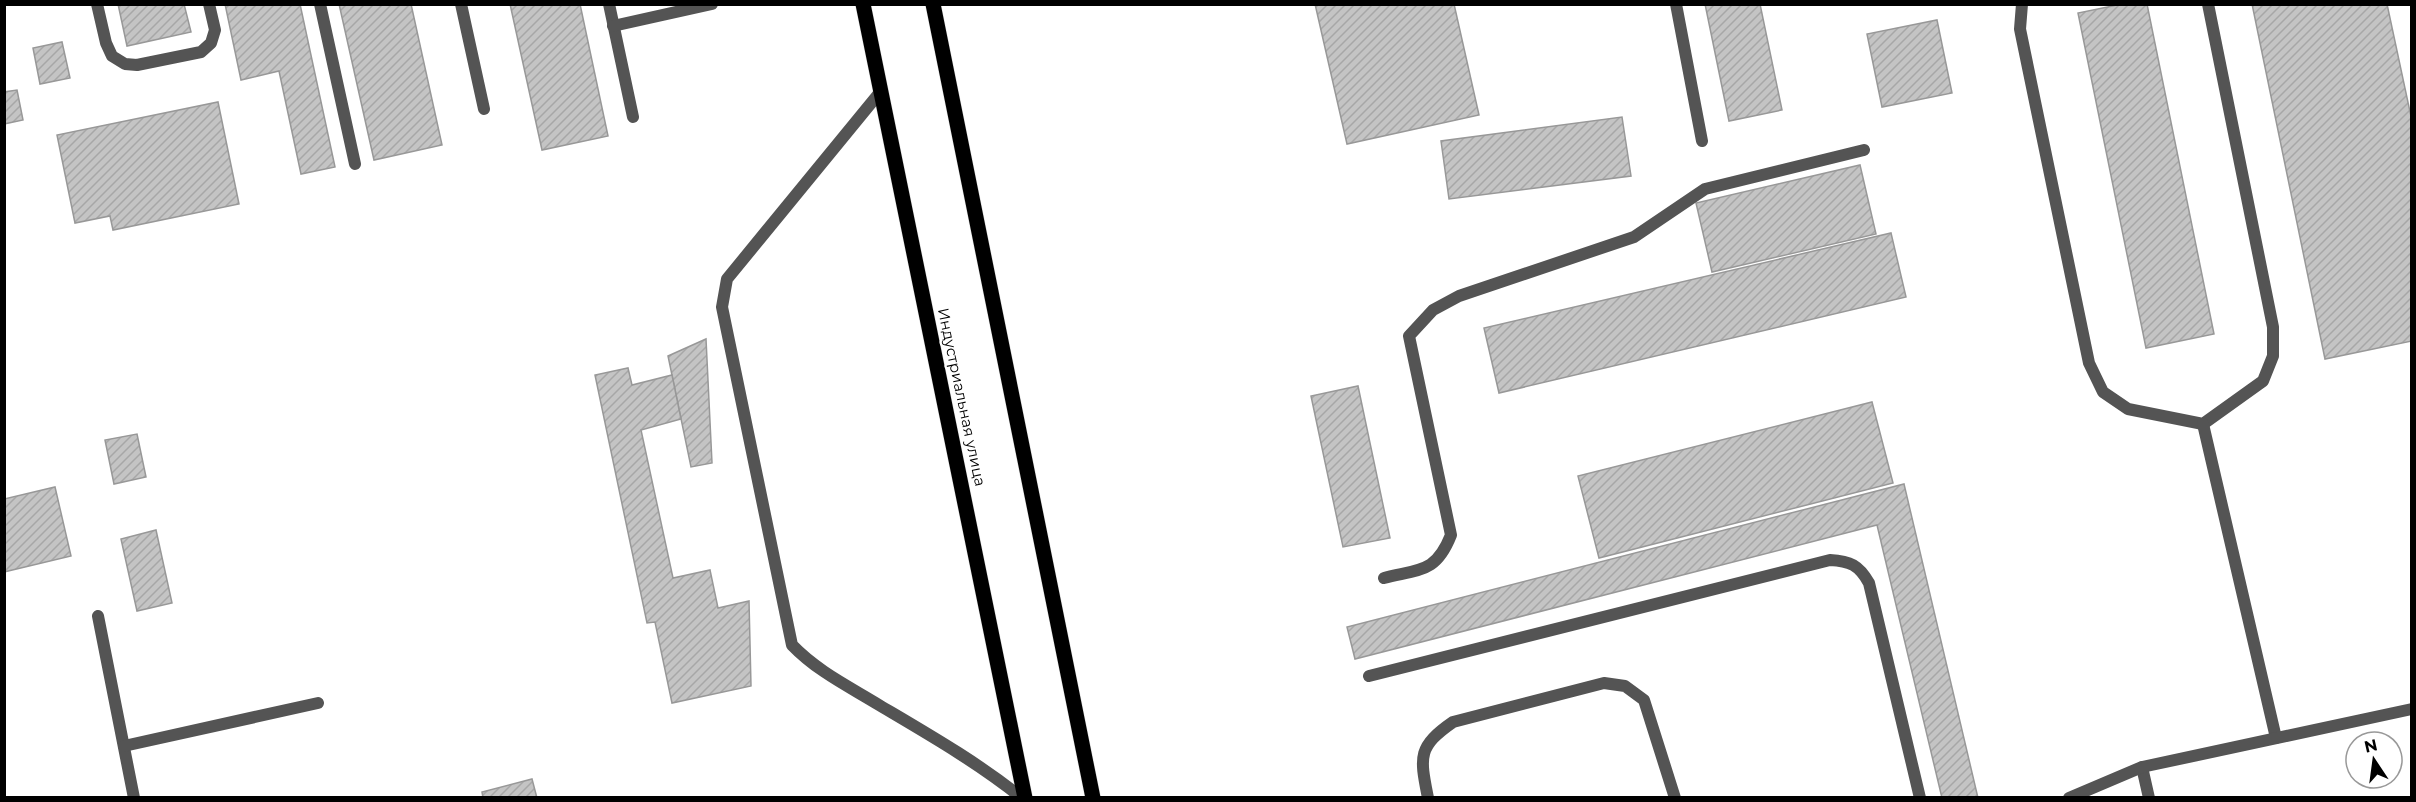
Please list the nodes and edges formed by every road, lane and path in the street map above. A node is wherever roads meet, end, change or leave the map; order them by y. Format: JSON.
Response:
{"nodes":[{"id":1,"x":97,"y":4,"type":"edge"},
{"id":2,"x":210,"y":4,"type":"edge"},
{"id":3,"x":320,"y":4,"type":"edge"},
{"id":4,"x":461,"y":4,"type":"edge"},
{"id":5,"x":609,"y":4,"type":"edge"},
{"id":6,"x":712,"y":4,"type":"edge"},
{"id":7,"x":864,"y":4,"type":"edge"},
{"id":8,"x":933,"y":4,"type":"edge"},
{"id":9,"x":1676,"y":4,"type":"edge"},
{"id":10,"x":2022,"y":4,"type":"edge"},
{"id":11,"x":2208,"y":4,"type":"edge"},
{"id":12,"x":614,"y":26,"type":"junction"},
{"id":13,"x":881,"y":91,"type":"junction"},
{"id":14,"x":484,"y":110,"type":"dead end"},
{"id":15,"x":633,"y":117,"type":"dead end"},
{"id":16,"x":1702,"y":141,"type":"dead end"},
{"id":17,"x":1864,"y":150,"type":"dead end"},
{"id":18,"x":355,"y":164,"type":"dead end"},
{"id":19,"x":2203,"y":424,"type":"junction"},
{"id":20,"x":1384,"y":578,"type":"dead end"},
{"id":21,"x":98,"y":616,"type":"dead end"},
{"id":22,"x":1369,"y":675,"type":"dead end"},
{"id":23,"x":318,"y":703,"type":"dead end"},
{"id":24,"x":2412,"y":709,"type":"edge"},
{"id":25,"x":2276,"y":738,"type":"junction"},
{"id":26,"x":124,"y":746,"type":"junction"},
{"id":27,"x":2142,"y":767,"type":"junction"},
{"id":28,"x":135,"y":798,"type":"edge"},
{"id":29,"x":1024,"y":798,"type":"edge"},
{"id":30,"x":1093,"y":798,"type":"edge"},
{"id":31,"x":1428,"y":798,"type":"edge"},
{"id":32,"x":1675,"y":798,"type":"edge"},
{"id":33,"x":1920,"y":798,"type":"edge"},
{"id":34,"x":2069,"y":798,"type":"edge"},
{"id":35,"x":2149,"y":798,"type":"edge"}],
"edges":[{"from":1,"to":2,"type":"lane"},
{"from":3,"to":18,"type":"lane"},
{"from":4,"to":14,"type":"lane"},
{"from":5,"to":12,"type":"lane"},
{"from":6,"to":12,"type":"lane"},
{"from":7,"to":13,"type":"main road","name":"Индустриальная улица"},
{"from":8,"to":30,"type":"main road"},
{"from":9,"to":16,"type":"lane"},
{"from":10,"to":19,"type":"lane"},
{"from":11,"to":19,"type":"lane"},
{"from":12,"to":15,"type":"lane"},
{"from":13,"to":29,"type":"main road","name":"Индустриальная улица"},
{"from":13,"to":29,"type":"lane"},
{"from":17,"to":20,"type":"lane"},
{"from":19,"to":25,"type":"lane"},
{"from":21,"to":26,"type":"lane"},
{"from":22,"to":33,"type":"lane"},
{"from":23,"to":26,"type":"lane"},
{"from":24,"to":25,"type":"lane"},
{"from":25,"to":27,"type":"lane"},
{"from":26,"to":28,"type":"lane"},
{"from":27,"to":34,"type":"lane"},
{"from":27,"to":35,"type":"lane"},
{"from":31,"to":32,"type":"lane"}]}
